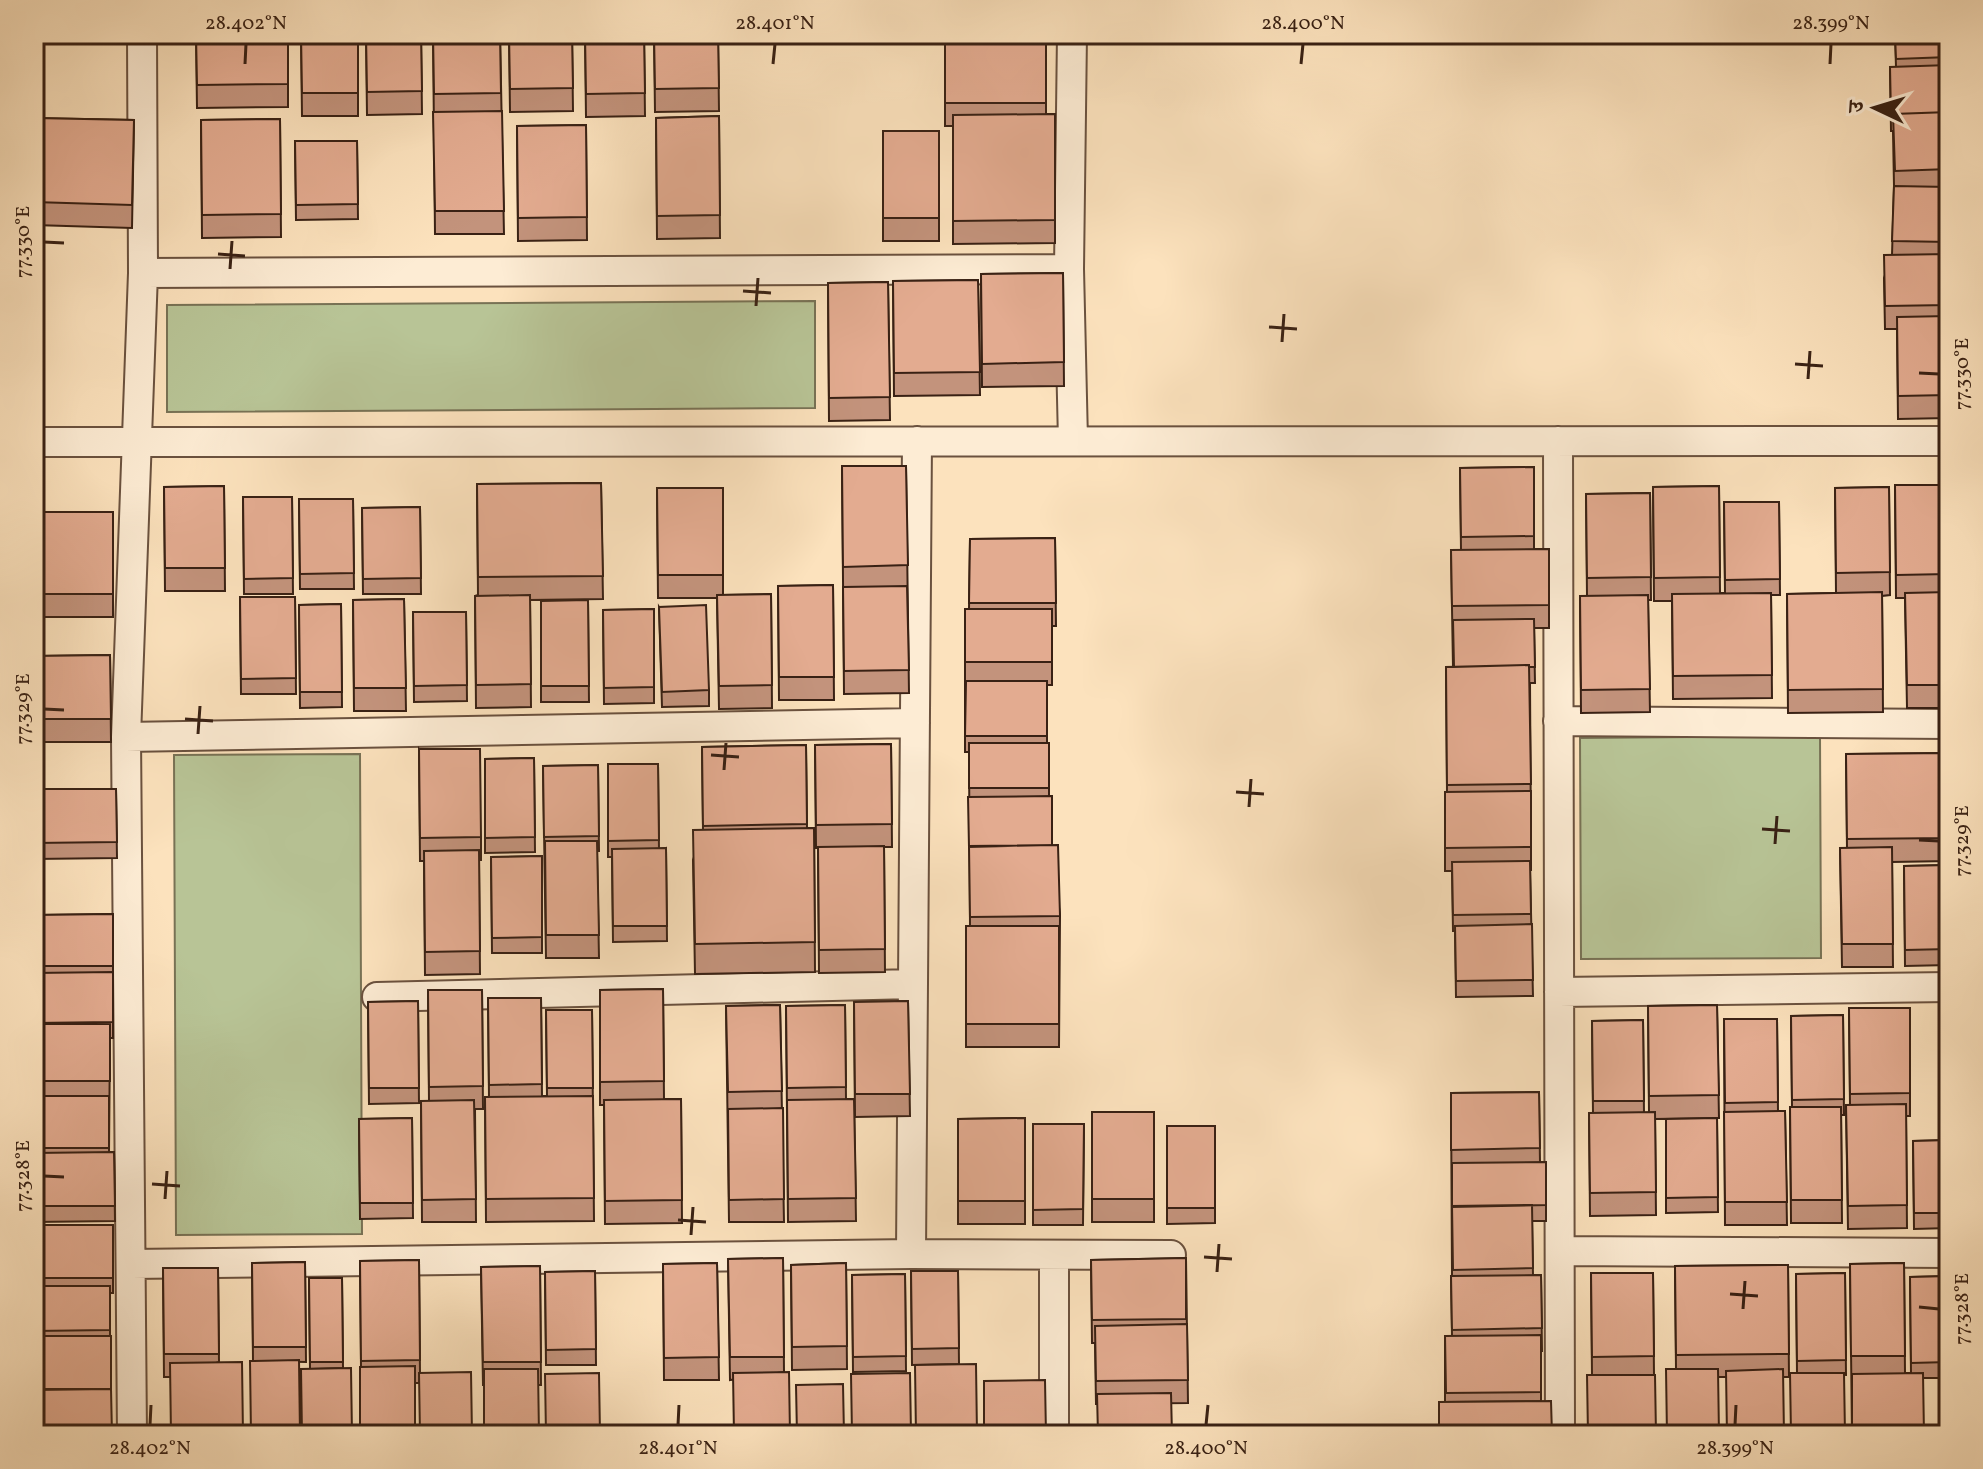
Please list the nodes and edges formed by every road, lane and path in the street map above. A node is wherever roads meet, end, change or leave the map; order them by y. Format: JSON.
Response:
{"nodes":[{"id":1,"x":142,"y":34,"type":"edge"},
{"id":2,"x":1072,"y":34,"type":"edge"},
{"id":3,"x":1069,"y":269,"type":"junction"},
{"id":4,"x":143,"y":273,"type":"junction"},
{"id":5,"x":917,"y":441,"type":"junction"},
{"id":6,"x":1073,"y":441,"type":"junction"},
{"id":7,"x":1558,"y":441,"type":"junction"},
{"id":8,"x":1949,"y":441,"type":"edge"},
{"id":9,"x":34,"y":442,"type":"edge"},
{"id":10,"x":137,"y":442,"type":"junction"},
{"id":11,"x":1558,"y":721,"type":"junction"},
{"id":12,"x":915,"y":723,"type":"junction"},
{"id":13,"x":1949,"y":724,"type":"edge"},
{"id":14,"x":126,"y":737,"type":"junction"},
{"id":15,"x":913,"y":984,"type":"junction"},
{"id":16,"x":1949,"y":987,"type":"edge"},
{"id":17,"x":1559,"y":992,"type":"junction"},
{"id":18,"x":377,"y":997,"type":"dead end"},
{"id":19,"x":1560,"y":1251,"type":"junction"},
{"id":20,"x":1949,"y":1253,"type":"edge"},
{"id":21,"x":911,"y":1254,"type":"junction"},
{"id":22,"x":1054,"y":1255,"type":"junction"},
{"id":23,"x":1171,"y":1255,"type":"edge"},
{"id":24,"x":132,"y":1264,"type":"junction"},
{"id":25,"x":132,"y":1435,"type":"edge"},
{"id":26,"x":1054,"y":1435,"type":"edge"},
{"id":27,"x":1560,"y":1435,"type":"edge"}],
"edges":[{"from":1,"to":4,"type":"street"},
{"from":2,"to":3,"type":"street"},
{"from":3,"to":4,"type":"street"},
{"from":3,"to":6,"type":"street"},
{"from":4,"to":10,"type":"street"},
{"from":5,"to":6,"type":"street"},
{"from":5,"to":10,"type":"street"},
{"from":5,"to":12,"type":"street"},
{"from":6,"to":7,"type":"street"},
{"from":7,"to":8,"type":"street"},
{"from":7,"to":11,"type":"street"},
{"from":9,"to":10,"type":"street"},
{"from":10,"to":14,"type":"street"},
{"from":11,"to":13,"type":"street"},
{"from":11,"to":17,"type":"street"},
{"from":12,"to":14,"type":"street"},
{"from":12,"to":15,"type":"street"},
{"from":14,"to":24,"type":"street"},
{"from":15,"to":18,"type":"street"},
{"from":15,"to":21,"type":"street"},
{"from":16,"to":17,"type":"street"},
{"from":17,"to":19,"type":"street"},
{"from":19,"to":20,"type":"street"},
{"from":19,"to":27,"type":"street"},
{"from":21,"to":22,"type":"street"},
{"from":21,"to":24,"type":"street"},
{"from":22,"to":23,"type":"street"},
{"from":22,"to":26,"type":"street"},
{"from":24,"to":25,"type":"street"}]}
